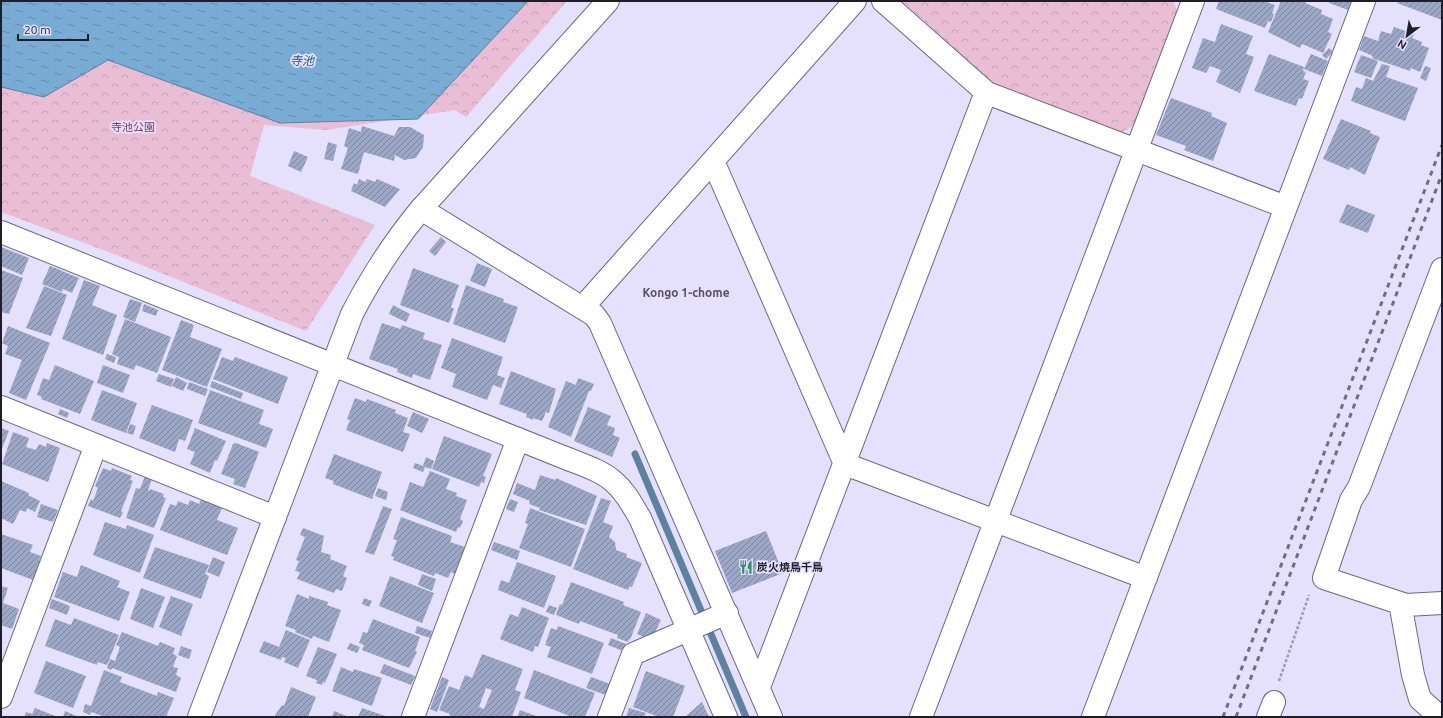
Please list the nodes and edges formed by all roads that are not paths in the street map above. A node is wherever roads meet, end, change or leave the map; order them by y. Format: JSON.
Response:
{"nodes":[{"id":1,"x":608,"y":1,"type":"edge"},
{"id":2,"x":855,"y":1,"type":"edge"},
{"id":3,"x":883,"y":1,"type":"edge"},
{"id":4,"x":1193,"y":1,"type":"edge"},
{"id":5,"x":1364,"y":1,"type":"edge"},
{"id":6,"x":986,"y":92,"type":"junction"},
{"id":7,"x":1136,"y":150,"type":"junction"},
{"id":8,"x":713,"y":161,"type":"junction"},
{"id":9,"x":1286,"y":207,"type":"junction"},
{"id":10,"x":421,"y":209,"type":"junction"},
{"id":11,"x":1,"y":232,"type":"edge"},
{"id":12,"x":1442,"y":269,"type":"edge"},
{"id":13,"x":582,"y":308,"type":"junction"},
{"id":14,"x":333,"y":365,"type":"junction"},
{"id":15,"x":1,"y":407,"type":"edge"},
{"id":16,"x":518,"y":439,"type":"junction"},
{"id":17,"x":96,"y":445,"type":"junction"},
{"id":18,"x":845,"y":464,"type":"junction"},
{"id":19,"x":275,"y":517,"type":"junction"},
{"id":20,"x":996,"y":521,"type":"junction"},
{"id":21,"x":1146,"y":578,"type":"junction"},
{"id":22,"x":1442,"y":603,"type":"edge"},
{"id":23,"x":1402,"y":604,"type":"junction"},
{"id":24,"x":722,"y":615,"type":"junction"},
{"id":25,"x":693,"y":628,"type":"junction"},
{"id":26,"x":759,"y":687,"type":"junction"},
{"id":27,"x":1,"y":697,"type":"edge"},
{"id":28,"x":199,"y":717,"type":"edge"},
{"id":29,"x":413,"y":717,"type":"edge"},
{"id":30,"x":609,"y":717,"type":"edge"},
{"id":31,"x":726,"y":717,"type":"edge"},
{"id":32,"x":771,"y":717,"type":"edge"},
{"id":33,"x":922,"y":717,"type":"edge"},
{"id":34,"x":1093,"y":717,"type":"edge"},
{"id":35,"x":1440,"y":717,"type":"edge"}],
"edges":[{"from":1,"to":10,"type":"street"},
{"from":2,"to":8,"type":"street"},
{"from":3,"to":6,"type":"street"},
{"from":4,"to":7,"type":"street"},
{"from":5,"to":9,"type":"street"},
{"from":6,"to":7,"type":"street"},
{"from":6,"to":18,"type":"street"},
{"from":7,"to":9,"type":"street"},
{"from":7,"to":20,"type":"street"},
{"from":8,"to":13,"type":"street"},
{"from":8,"to":18,"type":"street"},
{"from":9,"to":21,"type":"street"},
{"from":10,"to":13,"type":"street"},
{"from":10,"to":14,"type":"street"},
{"from":11,"to":14,"type":"street"},
{"from":12,"to":23,"type":"street"},
{"from":13,"to":24,"type":"street"},
{"from":14,"to":16,"type":"street"},
{"from":14,"to":19,"type":"street"},
{"from":15,"to":17,"type":"street"},
{"from":16,"to":25,"type":"street"},
{"from":16,"to":29,"type":"street"},
{"from":17,"to":19,"type":"street"},
{"from":17,"to":27,"type":"street"},
{"from":18,"to":20,"type":"street"},
{"from":18,"to":26,"type":"street"},
{"from":19,"to":28,"type":"street"},
{"from":20,"to":21,"type":"street"},
{"from":20,"to":33,"type":"street"},
{"from":21,"to":34,"type":"street"},
{"from":22,"to":23,"type":"street"},
{"from":23,"to":35,"type":"street"},
{"from":24,"to":25,"type":"street"},
{"from":24,"to":26,"type":"street"},
{"from":25,"to":30,"type":"street"},
{"from":25,"to":31,"type":"street"},
{"from":26,"to":32,"type":"street"}]}
